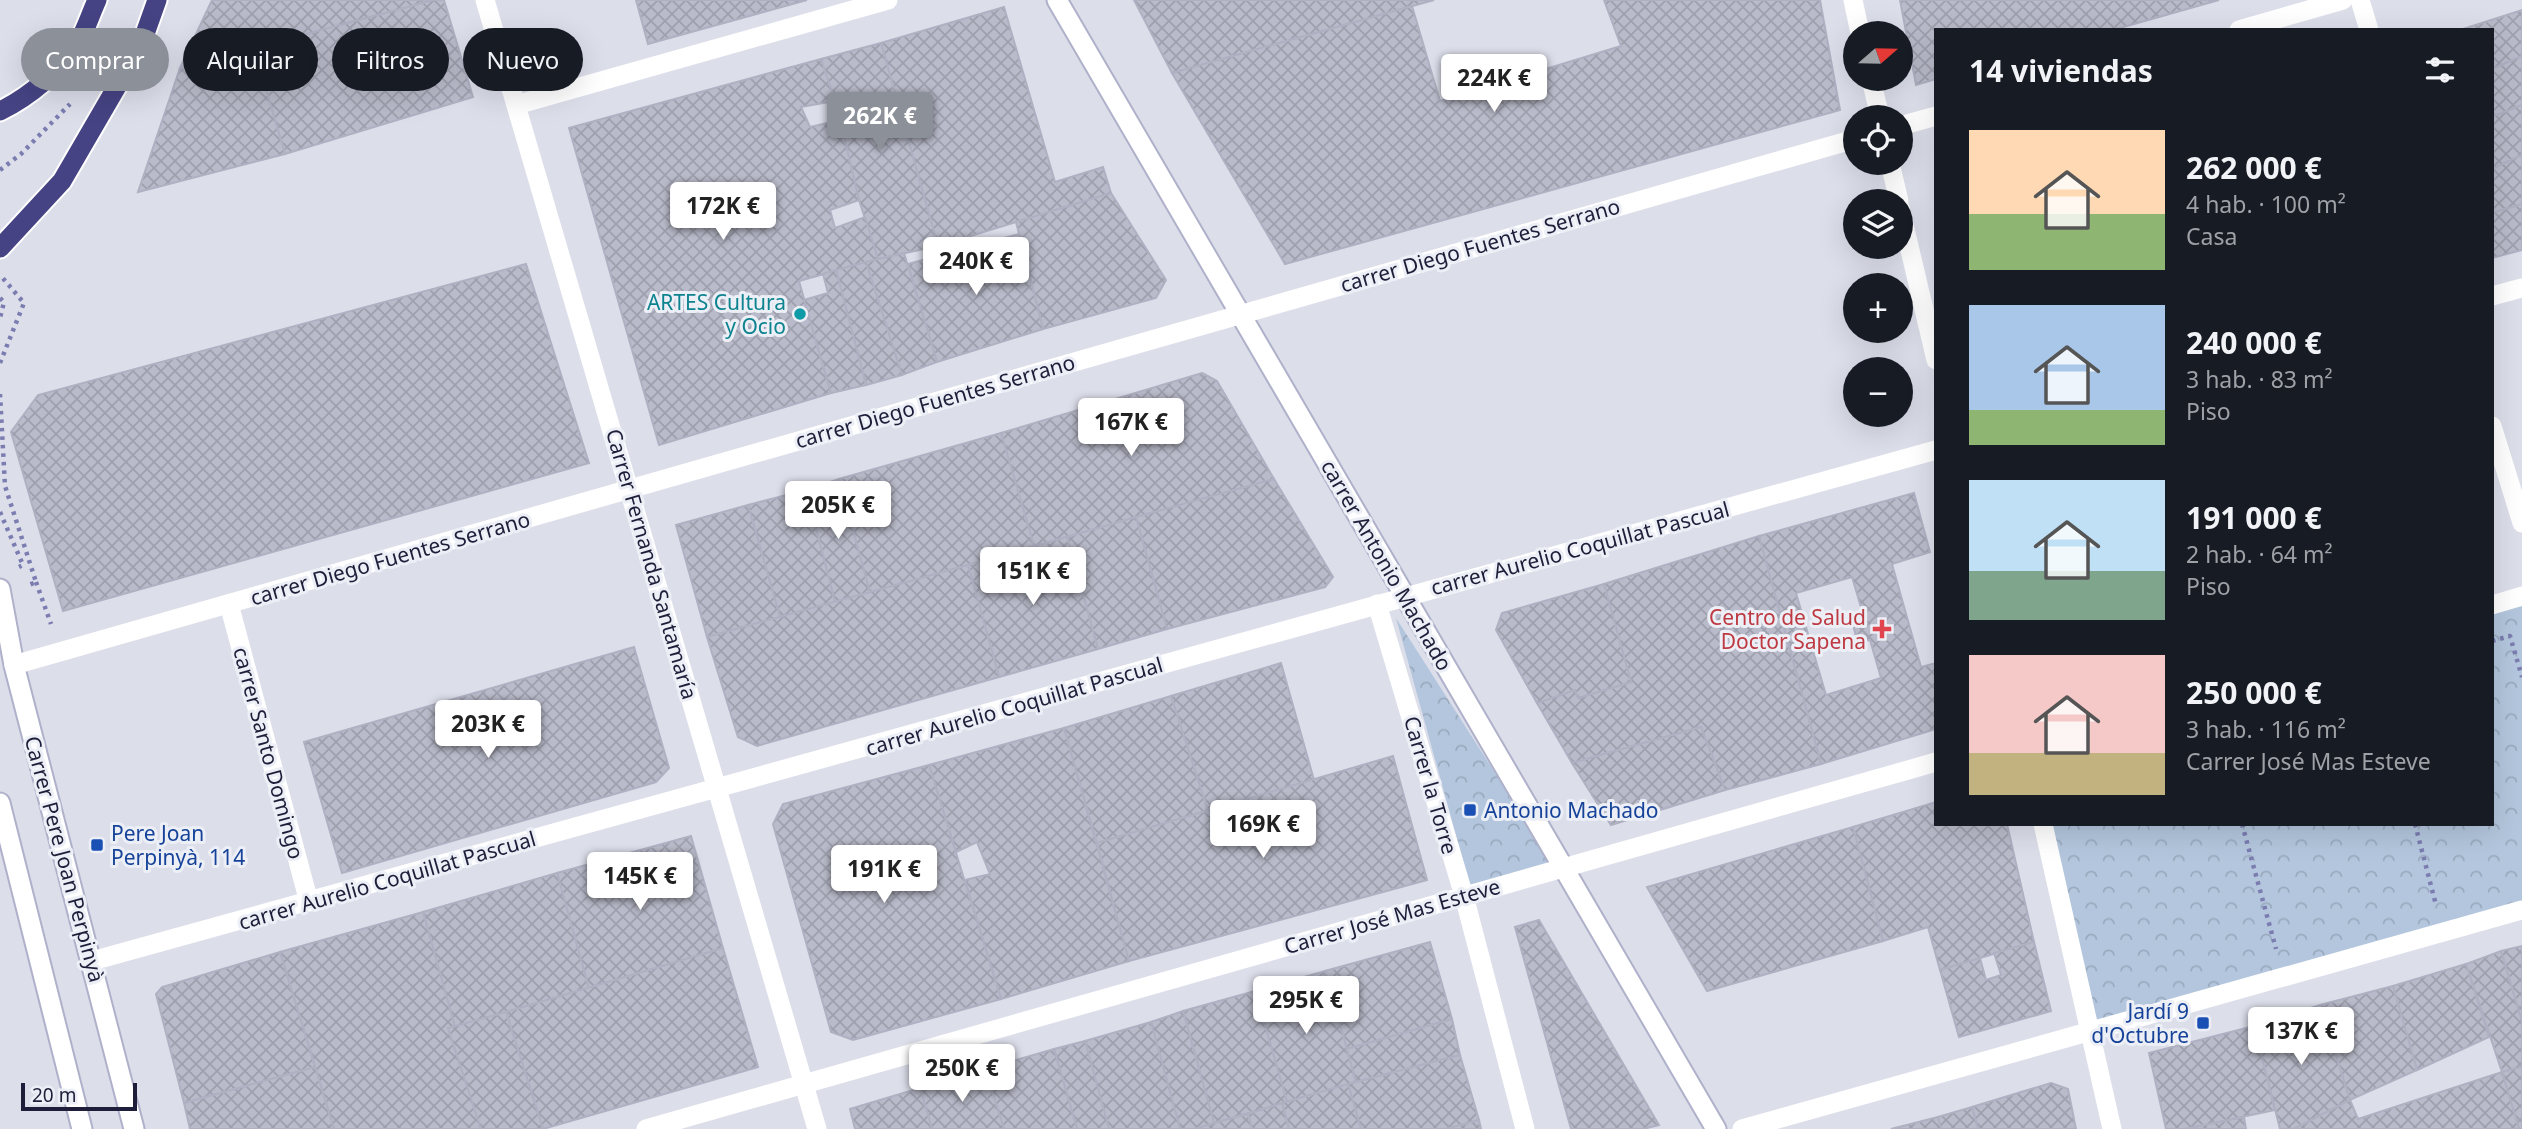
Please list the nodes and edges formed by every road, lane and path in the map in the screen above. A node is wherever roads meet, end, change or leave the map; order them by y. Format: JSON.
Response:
{"nodes":[{"id":1,"x":97,"y":0,"type":"edge"},
{"id":2,"x":157,"y":0,"type":"edge"},
{"id":3,"x":485,"y":0,"type":"edge"},
{"id":4,"x":888,"y":0,"type":"edge"},
{"id":5,"x":1057,"y":0,"type":"edge"},
{"id":6,"x":1853,"y":0,"type":"edge"},
{"id":7,"x":2343,"y":0,"type":"edge"},
{"id":8,"x":2360,"y":0,"type":"edge"},
{"id":9,"x":1857,"y":21,"type":"edge"},
{"id":10,"x":2246,"y":28,"type":"edge"},
{"id":11,"x":2368,"y":28,"type":"edge"},
{"id":12,"x":516,"y":105,"type":"junction"},
{"id":13,"x":0,"y":111,"type":"edge"},
{"id":14,"x":1934,"y":117,"type":"edge"},
{"id":15,"x":1913,"y":122,"type":"edge"},
{"id":16,"x":1843,"y":142,"type":"edge"},
{"id":17,"x":1913,"y":246,"type":"edge"},
{"id":18,"x":0,"y":248,"type":"edge"},
{"id":19,"x":0,"y":276,"type":"edge"},
{"id":20,"x":2522,"y":288,"type":"edge"},
{"id":21,"x":1928,"y":289,"type":"edge"},
{"id":22,"x":2494,"y":295,"type":"edge"},
{"id":23,"x":0,"y":298,"type":"edge"},
{"id":24,"x":1240,"y":313,"type":"junction"},
{"id":25,"x":0,"y":318,"type":"edge"},
{"id":26,"x":1934,"y":342,"type":"edge"},
{"id":27,"x":0,"y":363,"type":"edge"},
{"id":28,"x":0,"y":394,"type":"edge"},
{"id":29,"x":2494,"y":432,"type":"edge"},
{"id":30,"x":1934,"y":451,"type":"edge"},
{"id":31,"x":630,"y":489,"type":"junction"},
{"id":32,"x":0,"y":512,"type":"edge"},
{"id":33,"x":2522,"y":523,"type":"edge"},
{"id":34,"x":23,"y":565,"type":"dead end"},
{"id":35,"x":36,"y":582,"type":"junction"},
{"id":36,"x":1,"y":592,"type":"edge"},
{"id":37,"x":1405,"y":596,"type":"junction"},
{"id":38,"x":2522,"y":596,"type":"edge"},
{"id":39,"x":229,"y":604,"type":"junction"},
{"id":40,"x":1377,"y":604,"type":"junction"},
{"id":41,"x":2494,"y":604,"type":"edge"},
{"id":42,"x":2494,"y":640,"type":"edge"},
{"id":43,"x":61,"y":652,"type":"junction"},
{"id":44,"x":14,"y":665,"type":"junction"},
{"id":45,"x":2522,"y":677,"type":"edge"},
{"id":46,"x":1934,"y":763,"type":"edge"},
{"id":47,"x":718,"y":788,"type":"junction"},
{"id":48,"x":0,"y":803,"type":"edge"},
{"id":49,"x":2043,"y":826,"type":"edge"},
{"id":50,"x":2243,"y":826,"type":"edge"},
{"id":51,"x":2416,"y":826,"type":"edge"},
{"id":52,"x":1563,"y":867,"type":"junction"},
{"id":53,"x":1464,"y":896,"type":"junction"},
{"id":54,"x":309,"y":902,"type":"junction"},
{"id":55,"x":2522,"y":910,"type":"edge"},
{"id":56,"x":2443,"y":932,"type":"junction"},
{"id":57,"x":92,"y":961,"type":"junction"},
{"id":58,"x":2283,"y":977,"type":"junction"},
{"id":59,"x":2090,"y":1031,"type":"junction"},
{"id":60,"x":804,"y":1084,"type":"junction"},
{"id":61,"x":82,"y":1129,"type":"edge"},
{"id":62,"x":134,"y":1129,"type":"edge"},
{"id":63,"x":646,"y":1129,"type":"edge"},
{"id":64,"x":817,"y":1129,"type":"edge"},
{"id":65,"x":1525,"y":1129,"type":"edge"},
{"id":66,"x":1716,"y":1129,"type":"edge"},
{"id":67,"x":1742,"y":1129,"type":"edge"},
{"id":68,"x":2112,"y":1129,"type":"edge"}],
"edges":[{"from":1,"to":13,"type":"highway"},
{"from":2,"to":18,"type":"highway"},
{"from":3,"to":12,"type":"street","name":"Carrer Fernanda Santamaría"},
{"from":4,"to":12,"type":"street"},
{"from":5,"to":24,"type":"street","name":"carrer Antonio Machado"},
{"from":6,"to":9,"type":"street"},
{"from":7,"to":10,"type":"street"},
{"from":8,"to":11,"type":"street"},
{"from":12,"to":31,"type":"street","name":"Carrer Fernanda Santamaría"},
{"from":14,"to":15,"type":"street"},
{"from":16,"to":24,"type":"street","name":"carrer Diego Fuentes Serrano"},
{"from":17,"to":21,"type":"street"},
{"from":19,"to":27,"type":"path"},
{"from":20,"to":22,"type":"street"},
{"from":21,"to":26,"type":"street"},
{"from":23,"to":25,"type":"path"},
{"from":24,"to":31,"type":"street","name":"carrer Diego Fuentes Serrano"},
{"from":24,"to":37,"type":"street","name":"carrer Antonio Machado"},
{"from":28,"to":35,"type":"path"},
{"from":29,"to":33,"type":"street"},
{"from":30,"to":37,"type":"street","name":"carrer Aurelio Coquillat Pascual"},
{"from":31,"to":39,"type":"street","name":"carrer Diego Fuentes Serrano"},
{"from":31,"to":47,"type":"street","name":"Carrer Fernanda Santamaría"},
{"from":32,"to":34,"type":"path"},
{"from":35,"to":36,"type":"path"},
{"from":35,"to":43,"type":"path"},
{"from":36,"to":44,"type":"street","name":"Carrer Pere Joan Perpinyà"},
{"from":37,"to":40,"type":"street","name":"carrer Aurelio Coquillat Pascual"},
{"from":37,"to":52,"type":"street","name":"carrer Antonio Machado"},
{"from":38,"to":41,"type":"street"},
{"from":39,"to":43,"type":"street","name":"carrer Diego Fuentes Serrano"},
{"from":39,"to":54,"type":"street","name":"carrer Santo Domingo"},
{"from":40,"to":47,"type":"street","name":"carrer Aurelio Coquillat Pascual"},
{"from":40,"to":53,"type":"street","name":"Carrer la Torre"},
{"from":42,"to":45,"type":"path"},
{"from":43,"to":44,"type":"street","name":"carrer Diego Fuentes Serrano"},
{"from":44,"to":57,"type":"street","name":"Carrer Pere Joan Perpinyà"},
{"from":46,"to":52,"type":"street","name":"Carrer José Mas Esteve"},
{"from":47,"to":54,"type":"street","name":"carrer Aurelio Coquillat Pascual"},
{"from":47,"to":60,"type":"street","name":"Carrer Fernanda Santamaría"},
{"from":48,"to":61,"type":"street"},
{"from":49,"to":59,"type":"street"},
{"from":50,"to":58,"type":"path"},
{"from":51,"to":56,"type":"path"},
{"from":52,"to":53,"type":"street","name":"Carrer José Mas Esteve"},
{"from":52,"to":66,"type":"street","name":"carrer Antonio Machado"},
{"from":53,"to":60,"type":"street","name":"Carrer José Mas Esteve"},
{"from":53,"to":65,"type":"street","name":"Carrer la Torre"},
{"from":54,"to":57,"type":"street","name":"carrer Aurelio Coquillat Pascual"},
{"from":55,"to":56,"type":"street"},
{"from":56,"to":58,"type":"street"},
{"from":57,"to":62,"type":"street","name":"Carrer Pere Joan Perpinyà"},
{"from":58,"to":59,"type":"street"},
{"from":59,"to":67,"type":"street"},
{"from":59,"to":68,"type":"street"},
{"from":60,"to":63,"type":"street","name":"Carrer José Mas Esteve"},
{"from":60,"to":64,"type":"street","name":"Carrer Fernanda Santamaría"}]}
